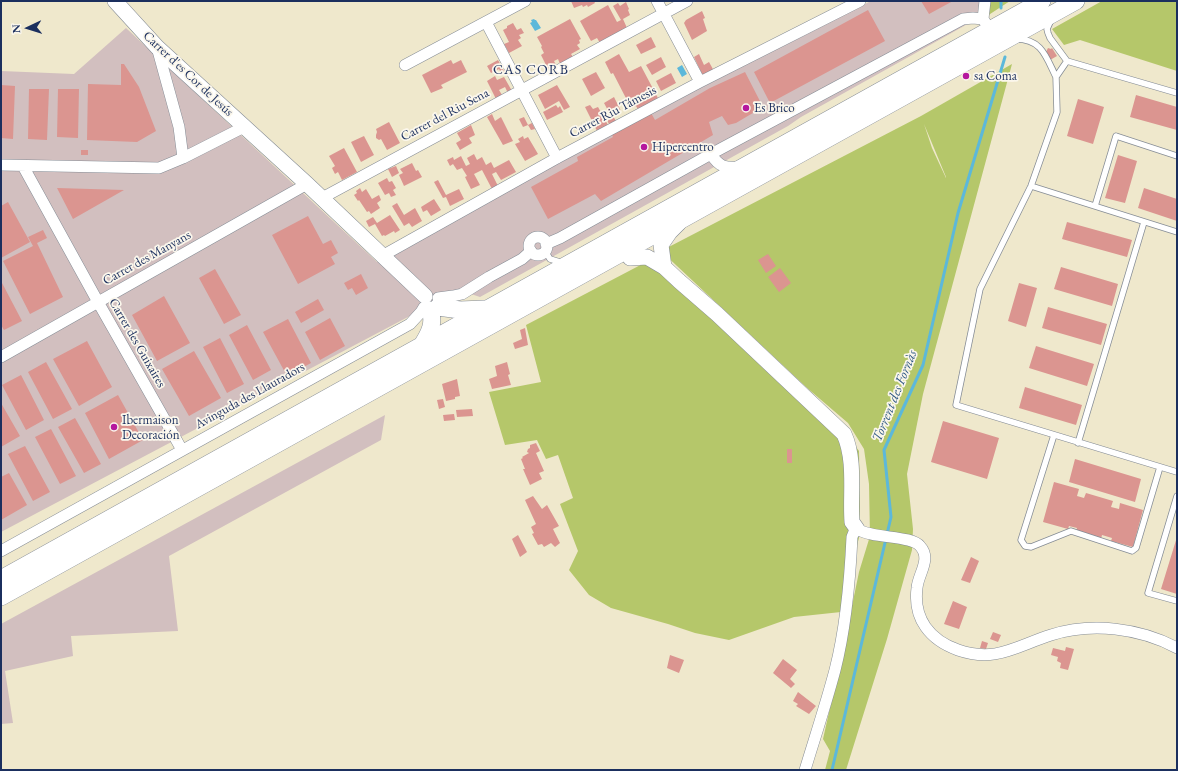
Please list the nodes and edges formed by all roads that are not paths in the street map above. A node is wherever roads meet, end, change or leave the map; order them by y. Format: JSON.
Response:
{"nodes":[{"id":1,"x":115,"y":1,"type":"edge"},
{"id":2,"x":525,"y":1,"type":"edge"},
{"id":3,"x":657,"y":1,"type":"edge"},
{"id":4,"x":687,"y":1,"type":"edge"},
{"id":5,"x":860,"y":1,"type":"edge"},
{"id":6,"x":985,"y":1,"type":"edge"},
{"id":7,"x":1076,"y":1,"type":"edge"},
{"id":8,"x":1033,"y":3,"type":"edge"},
{"id":9,"x":664,"y":13,"type":"junction"},
{"id":10,"x":1055,"y":13,"type":"junction"},
{"id":11,"x":486,"y":22,"type":"junction"},
{"id":12,"x":987,"y":24,"type":"junction"},
{"id":13,"x":1006,"y":40,"type":"junction"},
{"id":14,"x":157,"y":47,"type":"junction"},
{"id":15,"x":1067,"y":61,"type":"junction"},
{"id":16,"x":405,"y":65,"type":"dead end"},
{"id":17,"x":1056,"y":77,"type":"junction"},
{"id":18,"x":700,"y":82,"type":"junction"},
{"id":19,"x":522,"y":90,"type":"junction"},
{"id":20,"x":1177,"y":93,"type":"edge"},
{"id":21,"x":244,"y":127,"type":"junction"},
{"id":22,"x":711,"y":154,"type":"junction"},
{"id":23,"x":1177,"y":156,"type":"edge"},
{"id":24,"x":183,"y":158,"type":"junction"},
{"id":25,"x":557,"y":158,"type":"junction"},
{"id":26,"x":3,"y":166,"type":"edge"},
{"id":27,"x":23,"y":166,"type":"junction"},
{"id":28,"x":744,"y":166,"type":"junction"},
{"id":29,"x":307,"y":184,"type":"junction"},
{"id":30,"x":1031,"y":186,"type":"junction"},
{"id":31,"x":322,"y":198,"type":"junction"},
{"id":32,"x":1095,"y":206,"type":"junction"},
{"id":33,"x":681,"y":220,"type":"junction"},
{"id":34,"x":1144,"y":222,"type":"junction"},
{"id":35,"x":1177,"y":232,"type":"edge"},
{"id":36,"x":546,"y":247,"type":"junction"},
{"id":37,"x":531,"y":251,"type":"junction"},
{"id":38,"x":382,"y":256,"type":"junction"},
{"id":39,"x":630,"y":258,"type":"joint"},
{"id":40,"x":569,"y":264,"type":"junction"},
{"id":41,"x":664,"y":267,"type":"junction"},
{"id":42,"x":556,"y":290,"type":"junction"},
{"id":43,"x":98,"y":302,"type":"junction"},
{"id":44,"x":431,"y":304,"type":"junction"},
{"id":45,"x":488,"y":308,"type":"junction"},
{"id":46,"x":422,"y":345,"type":"junction"},
{"id":47,"x":1,"y":357,"type":"edge"},
{"id":48,"x":1054,"y":435,"type":"junction"},
{"id":49,"x":1078,"y":442,"type":"junction"},
{"id":50,"x":182,"y":450,"type":"junction"},
{"id":51,"x":1160,"y":467,"type":"junction"},
{"id":52,"x":1177,"y":472,"type":"edge"},
{"id":53,"x":1177,"y":496,"type":"edge"},
{"id":54,"x":863,"y":532,"type":"junction"},
{"id":55,"x":1,"y":551,"type":"edge"},
{"id":56,"x":1,"y":579,"type":"edge"},
{"id":57,"x":1,"y":597,"type":"edge"},
{"id":58,"x":1177,"y":601,"type":"edge"},
{"id":59,"x":1177,"y":648,"type":"edge"},
{"id":60,"x":805,"y":770,"type":"edge"}],
"edges":[{"from":1,"to":14,"type":"street","name":"Carrer d'es Cor de Jesús"},
{"from":2,"to":11,"type":"street"},
{"from":3,"to":9,"type":"street"},
{"from":4,"to":9,"type":"street","name":"Carrer del Riu Sena"},
{"from":5,"to":18,"type":"street","name":"Carrer Riu Támesis"},
{"from":6,"to":12,"type":"street"},
{"from":7,"to":10,"type":"main road"},
{"from":8,"to":12,"type":"main road"},
{"from":9,"to":18,"type":"street"},
{"from":9,"to":19,"type":"street","name":"Carrer del Riu Sena"},
{"from":10,"to":13,"type":"main road"},
{"from":10,"to":15,"type":"lane"},
{"from":11,"to":16,"type":"street"},
{"from":11,"to":19,"type":"street"},
{"from":12,"to":22,"type":"street"},
{"from":12,"to":28,"type":"main road"},
{"from":13,"to":17,"type":"lane"},
{"from":13,"to":33,"type":"main road"},
{"from":14,"to":21,"type":"street","name":"Carrer d'es Cor de Jesús"},
{"from":14,"to":24,"type":"street"},
{"from":15,"to":17,"type":"lane"},
{"from":15,"to":20,"type":"lane"},
{"from":17,"to":30,"type":"lane"},
{"from":18,"to":25,"type":"street","name":"Carrer Riu Támesis"},
{"from":19,"to":25,"type":"street"},
{"from":19,"to":31,"type":"street","name":"Carrer del Riu Sena"},
{"from":21,"to":24,"type":"street"},
{"from":21,"to":29,"type":"street","name":"Carrer d'es Cor de Jesús"},
{"from":22,"to":28,"type":"street"},
{"from":22,"to":36,"type":"street"},
{"from":23,"to":32,"type":"lane"},
{"from":24,"to":27,"type":"street"},
{"from":25,"to":38,"type":"street","name":"Carrer Riu Támesis"},
{"from":26,"to":27,"type":"street"},
{"from":27,"to":43,"type":"street","name":"Carrer des Guixaires"},
{"from":28,"to":40,"type":"main road"},
{"from":29,"to":31,"type":"street","name":"Carrer d'es Cor de Jesús"},
{"from":29,"to":43,"type":"street","name":"Carrer des Manyans"},
{"from":30,"to":32,"type":"lane"},
{"from":30,"to":48,"type":"lane"},
{"from":31,"to":38,"type":"street","name":"Carrer d'es Cor de Jesús"},
{"from":32,"to":34,"type":"lane"},
{"from":33,"to":41,"type":"street"},
{"from":33,"to":42,"type":"main road"},
{"from":34,"to":35,"type":"lane"},
{"from":34,"to":49,"type":"lane"},
{"from":36,"to":37,"type":"street"},
{"from":36,"to":37,"type":"street"},
{"from":36,"to":40,"type":"lane"},
{"from":37,"to":44,"type":"street"},
{"from":38,"to":44,"type":"street","name":"Carrer d'es Cor de Jesús"},
{"from":39,"to":41,"type":"street"},
{"from":39,"to":42,"type":"street"},
{"from":40,"to":45,"type":"main road"},
{"from":41,"to":54,"type":"street"},
{"from":42,"to":57,"type":"main road"},
{"from":43,"to":47,"type":"street","name":"Carrer des Manyans"},
{"from":43,"to":50,"type":"street","name":"Carrer des Guixaires"},
{"from":44,"to":45,"type":"main road"},
{"from":44,"to":46,"type":"main road"},
{"from":44,"to":50,"type":"street","name":"Avinguda des Llauradors"},
{"from":45,"to":46,"type":"main road"},
{"from":46,"to":56,"type":"main road"},
{"from":48,"to":49,"type":"lane"},
{"from":48,"to":51,"type":"lane"},
{"from":49,"to":51,"type":"lane"},
{"from":50,"to":55,"type":"street","name":"Avinguda des Llauradors"},
{"from":51,"to":52,"type":"lane"},
{"from":53,"to":58,"type":"lane"},
{"from":54,"to":59,"type":"street"},
{"from":54,"to":60,"type":"street"}]}
